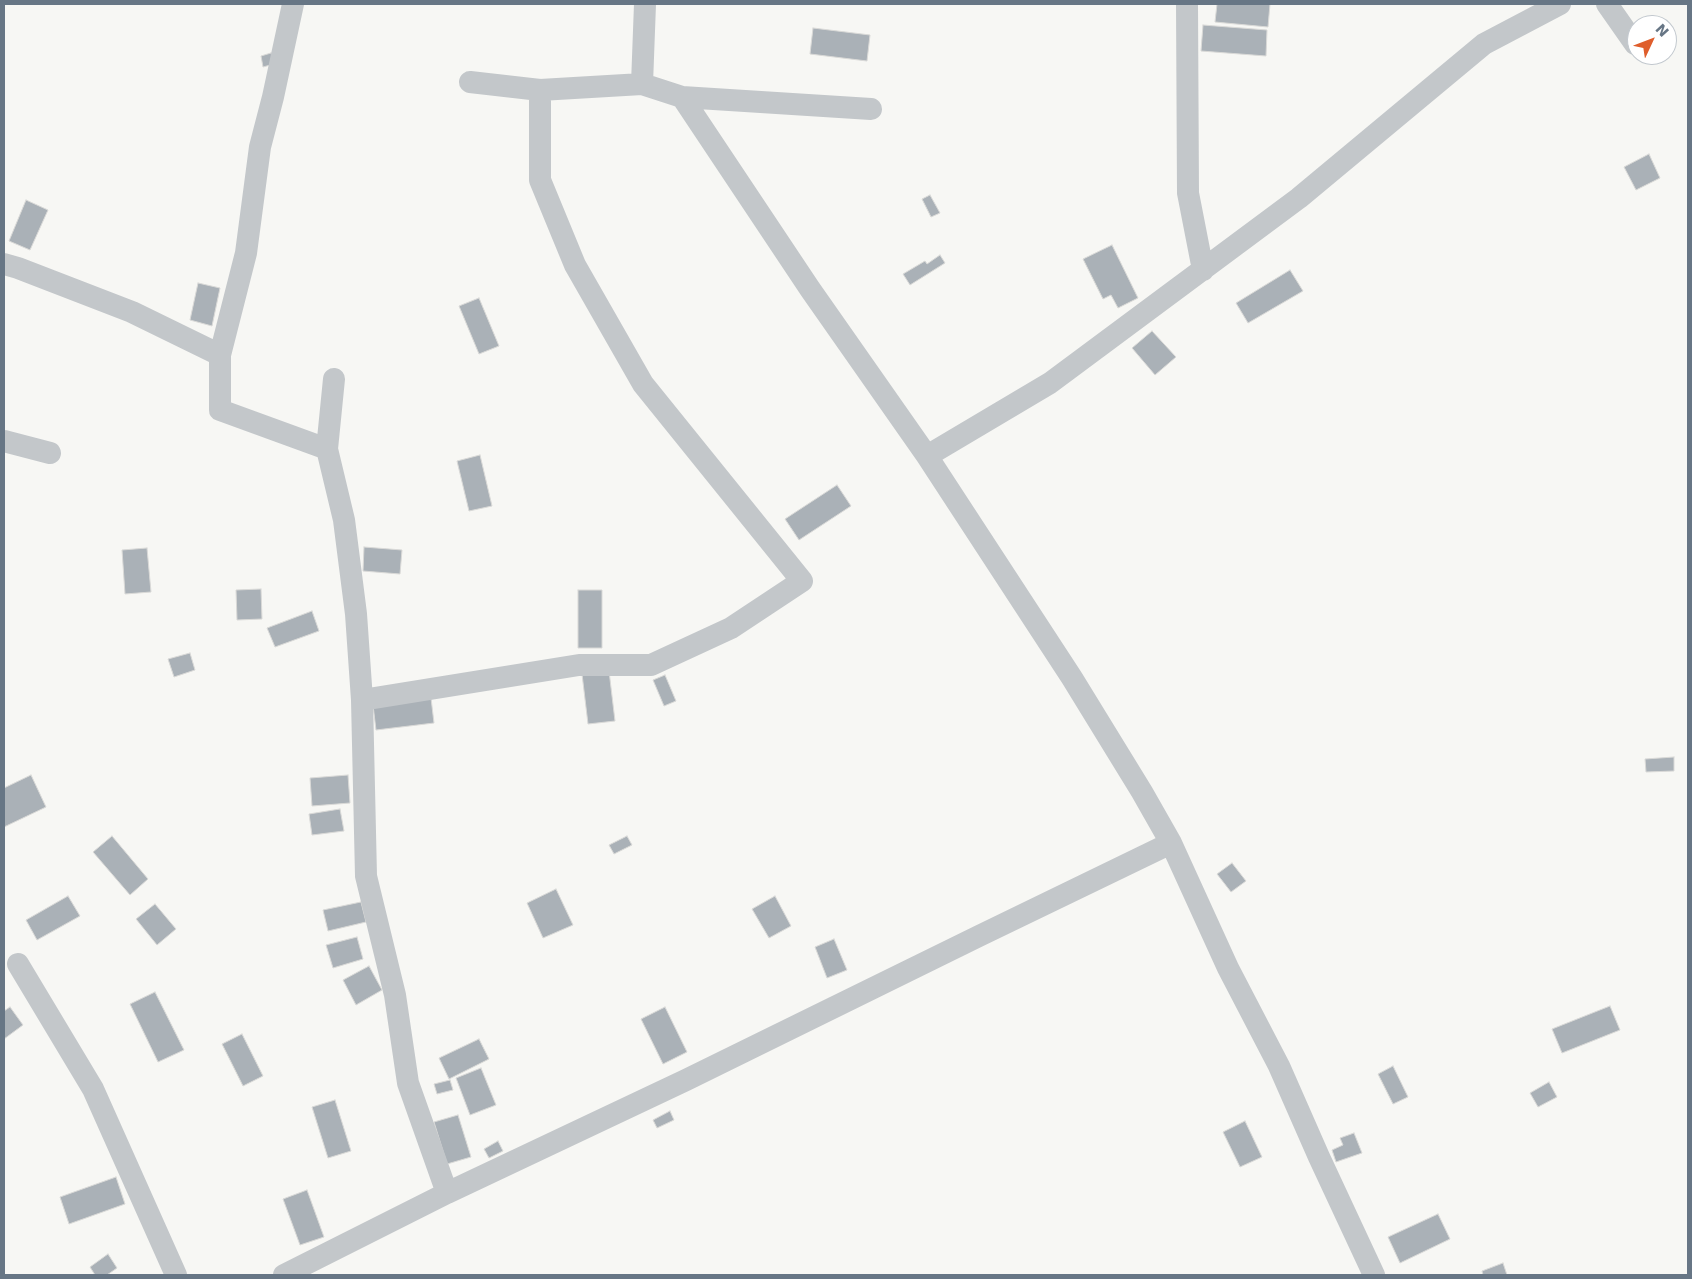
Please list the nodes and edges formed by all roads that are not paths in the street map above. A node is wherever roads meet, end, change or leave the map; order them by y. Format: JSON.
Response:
{"nodes":[{"id":1,"x":293,"y":4,"type":"edge"},
{"id":2,"x":645,"y":4,"type":"edge"},
{"id":3,"x":1187,"y":4,"type":"edge"},
{"id":4,"x":1560,"y":4,"type":"edge"},
{"id":5,"x":1607,"y":4,"type":"edge"},
{"id":6,"x":1627,"y":33,"type":"edge"},
{"id":7,"x":470,"y":82,"type":"dead end"},
{"id":8,"x":642,"y":84,"type":"junction"},
{"id":9,"x":540,"y":90,"type":"junction"},
{"id":10,"x":682,"y":97,"type":"junction"},
{"id":11,"x":870,"y":109,"type":"dead end"},
{"id":12,"x":4,"y":264,"type":"edge"},
{"id":13,"x":1204,"y":270,"type":"junction"},
{"id":14,"x":220,"y":355,"type":"junction"},
{"id":15,"x":334,"y":379,"type":"dead end"},
{"id":16,"x":4,"y":441,"type":"edge"},
{"id":17,"x":328,"y":449,"type":"junction"},
{"id":18,"x":50,"y":453,"type":"dead end"},
{"id":19,"x":927,"y":456,"type":"junction"},
{"id":20,"x":362,"y":700,"type":"junction"},
{"id":21,"x":1171,"y":843,"type":"junction"},
{"id":22,"x":18,"y":964,"type":"dead end"},
{"id":23,"x":447,"y":1193,"type":"junction"},
{"id":24,"x":176,"y":1275,"type":"edge"},
{"id":25,"x":284,"y":1275,"type":"edge"},
{"id":26,"x":1374,"y":1275,"type":"edge"}],
"edges":[{"from":1,"to":14,"type":"street"},
{"from":2,"to":8,"type":"street"},
{"from":3,"to":13,"type":"street"},
{"from":4,"to":13,"type":"street"},
{"from":5,"to":6,"type":"street"},
{"from":7,"to":9,"type":"street"},
{"from":8,"to":9,"type":"street"},
{"from":8,"to":10,"type":"street"},
{"from":9,"to":20,"type":"street"},
{"from":10,"to":11,"type":"street"},
{"from":10,"to":19,"type":"street"},
{"from":12,"to":14,"type":"street"},
{"from":13,"to":19,"type":"street"},
{"from":14,"to":17,"type":"street"},
{"from":15,"to":17,"type":"street"},
{"from":16,"to":18,"type":"street"},
{"from":17,"to":20,"type":"street"},
{"from":19,"to":21,"type":"street"},
{"from":20,"to":23,"type":"street"},
{"from":21,"to":23,"type":"street"},
{"from":21,"to":26,"type":"street"},
{"from":22,"to":24,"type":"street"},
{"from":23,"to":25,"type":"street"}]}
